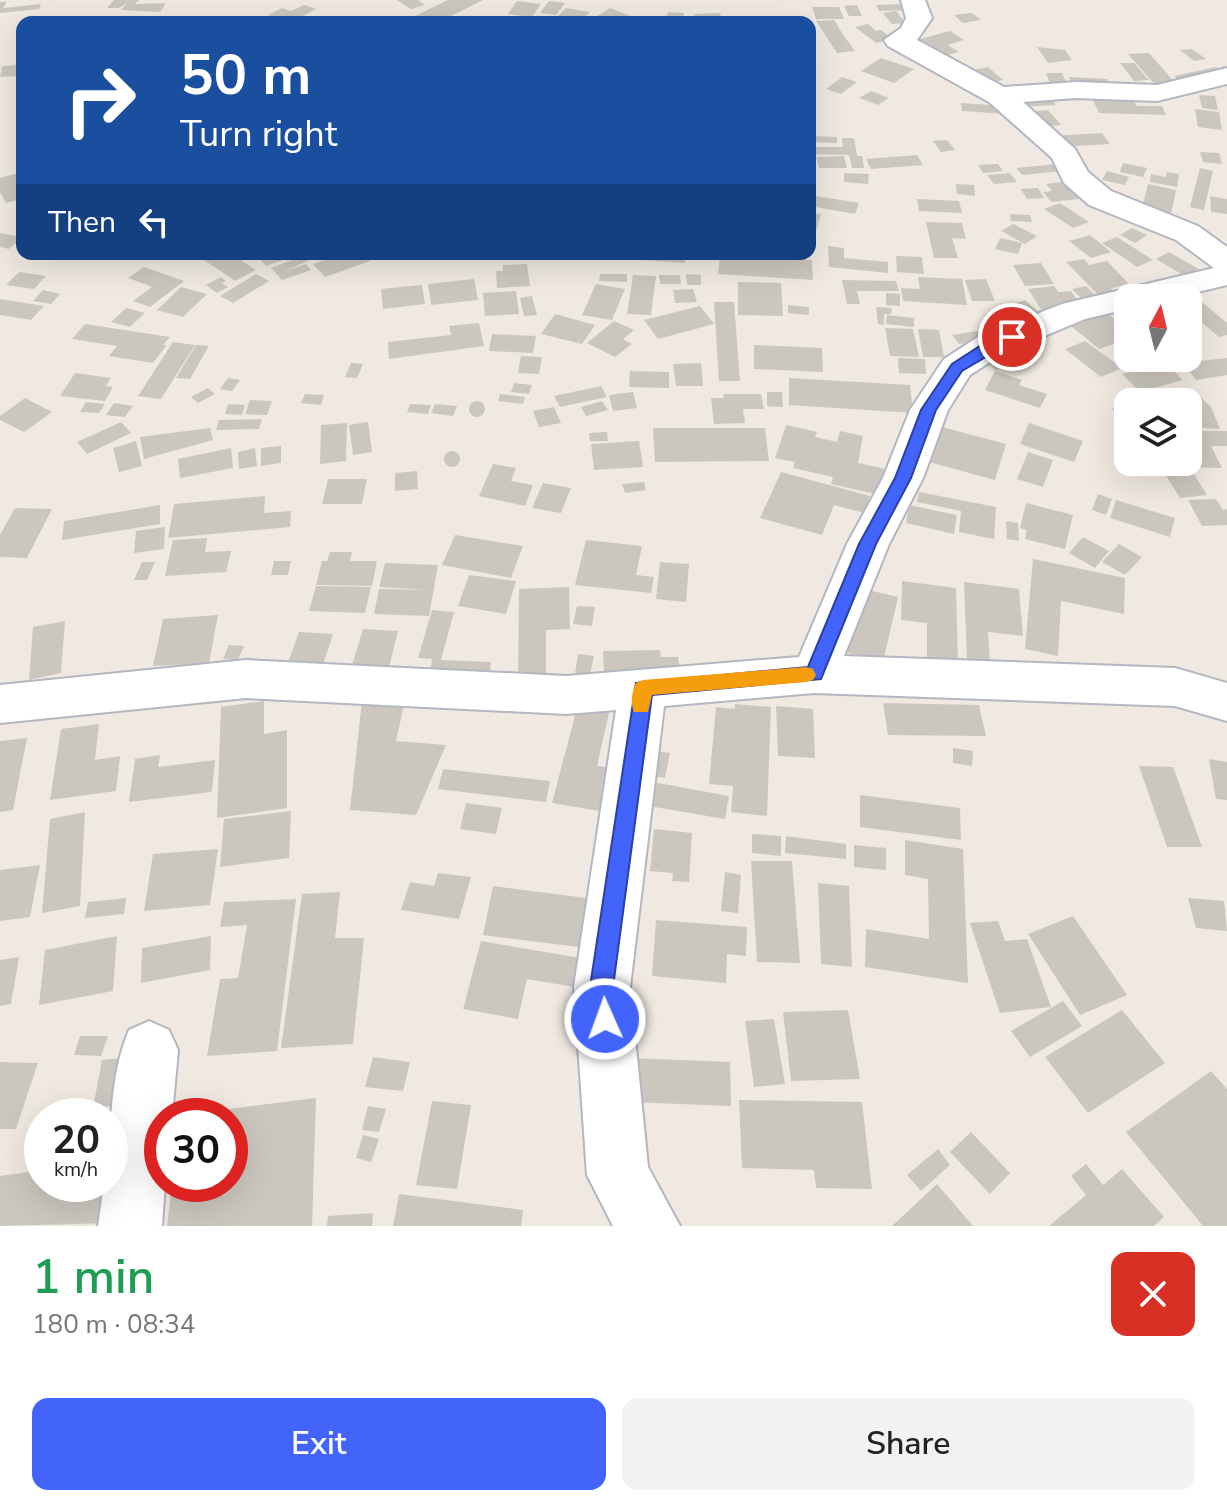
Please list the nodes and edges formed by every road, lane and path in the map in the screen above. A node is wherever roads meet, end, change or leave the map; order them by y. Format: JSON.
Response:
{"nodes":[{"id":1,"x":913,"y":0,"type":"edge"},
{"id":2,"x":1227,"y":76,"type":"edge"},
{"id":3,"x":999,"y":96,"type":"junction"},
{"id":4,"x":1224,"y":260,"type":"edge"},
{"id":5,"x":814,"y":674,"type":"junction"},
{"id":6,"x":643,"y":688,"type":"junction"},
{"id":7,"x":1227,"y":702,"type":"edge"},
{"id":8,"x":0,"y":704,"type":"edge"},
{"id":9,"x":149,"y":1050,"type":"dead end"},
{"id":10,"x":130,"y":1226,"type":"edge"},
{"id":11,"x":648,"y":1226,"type":"edge"}],
"edges":[{"from":1,"to":3,"type":"street"},
{"from":2,"to":3,"type":"street"},
{"from":3,"to":4,"type":"street"},
{"from":4,"to":5,"type":"street"},
{"from":5,"to":6,"type":"street"},
{"from":5,"to":7,"type":"street"},
{"from":6,"to":8,"type":"street"},
{"from":6,"to":11,"type":"street"},
{"from":9,"to":10,"type":"street"}]}
